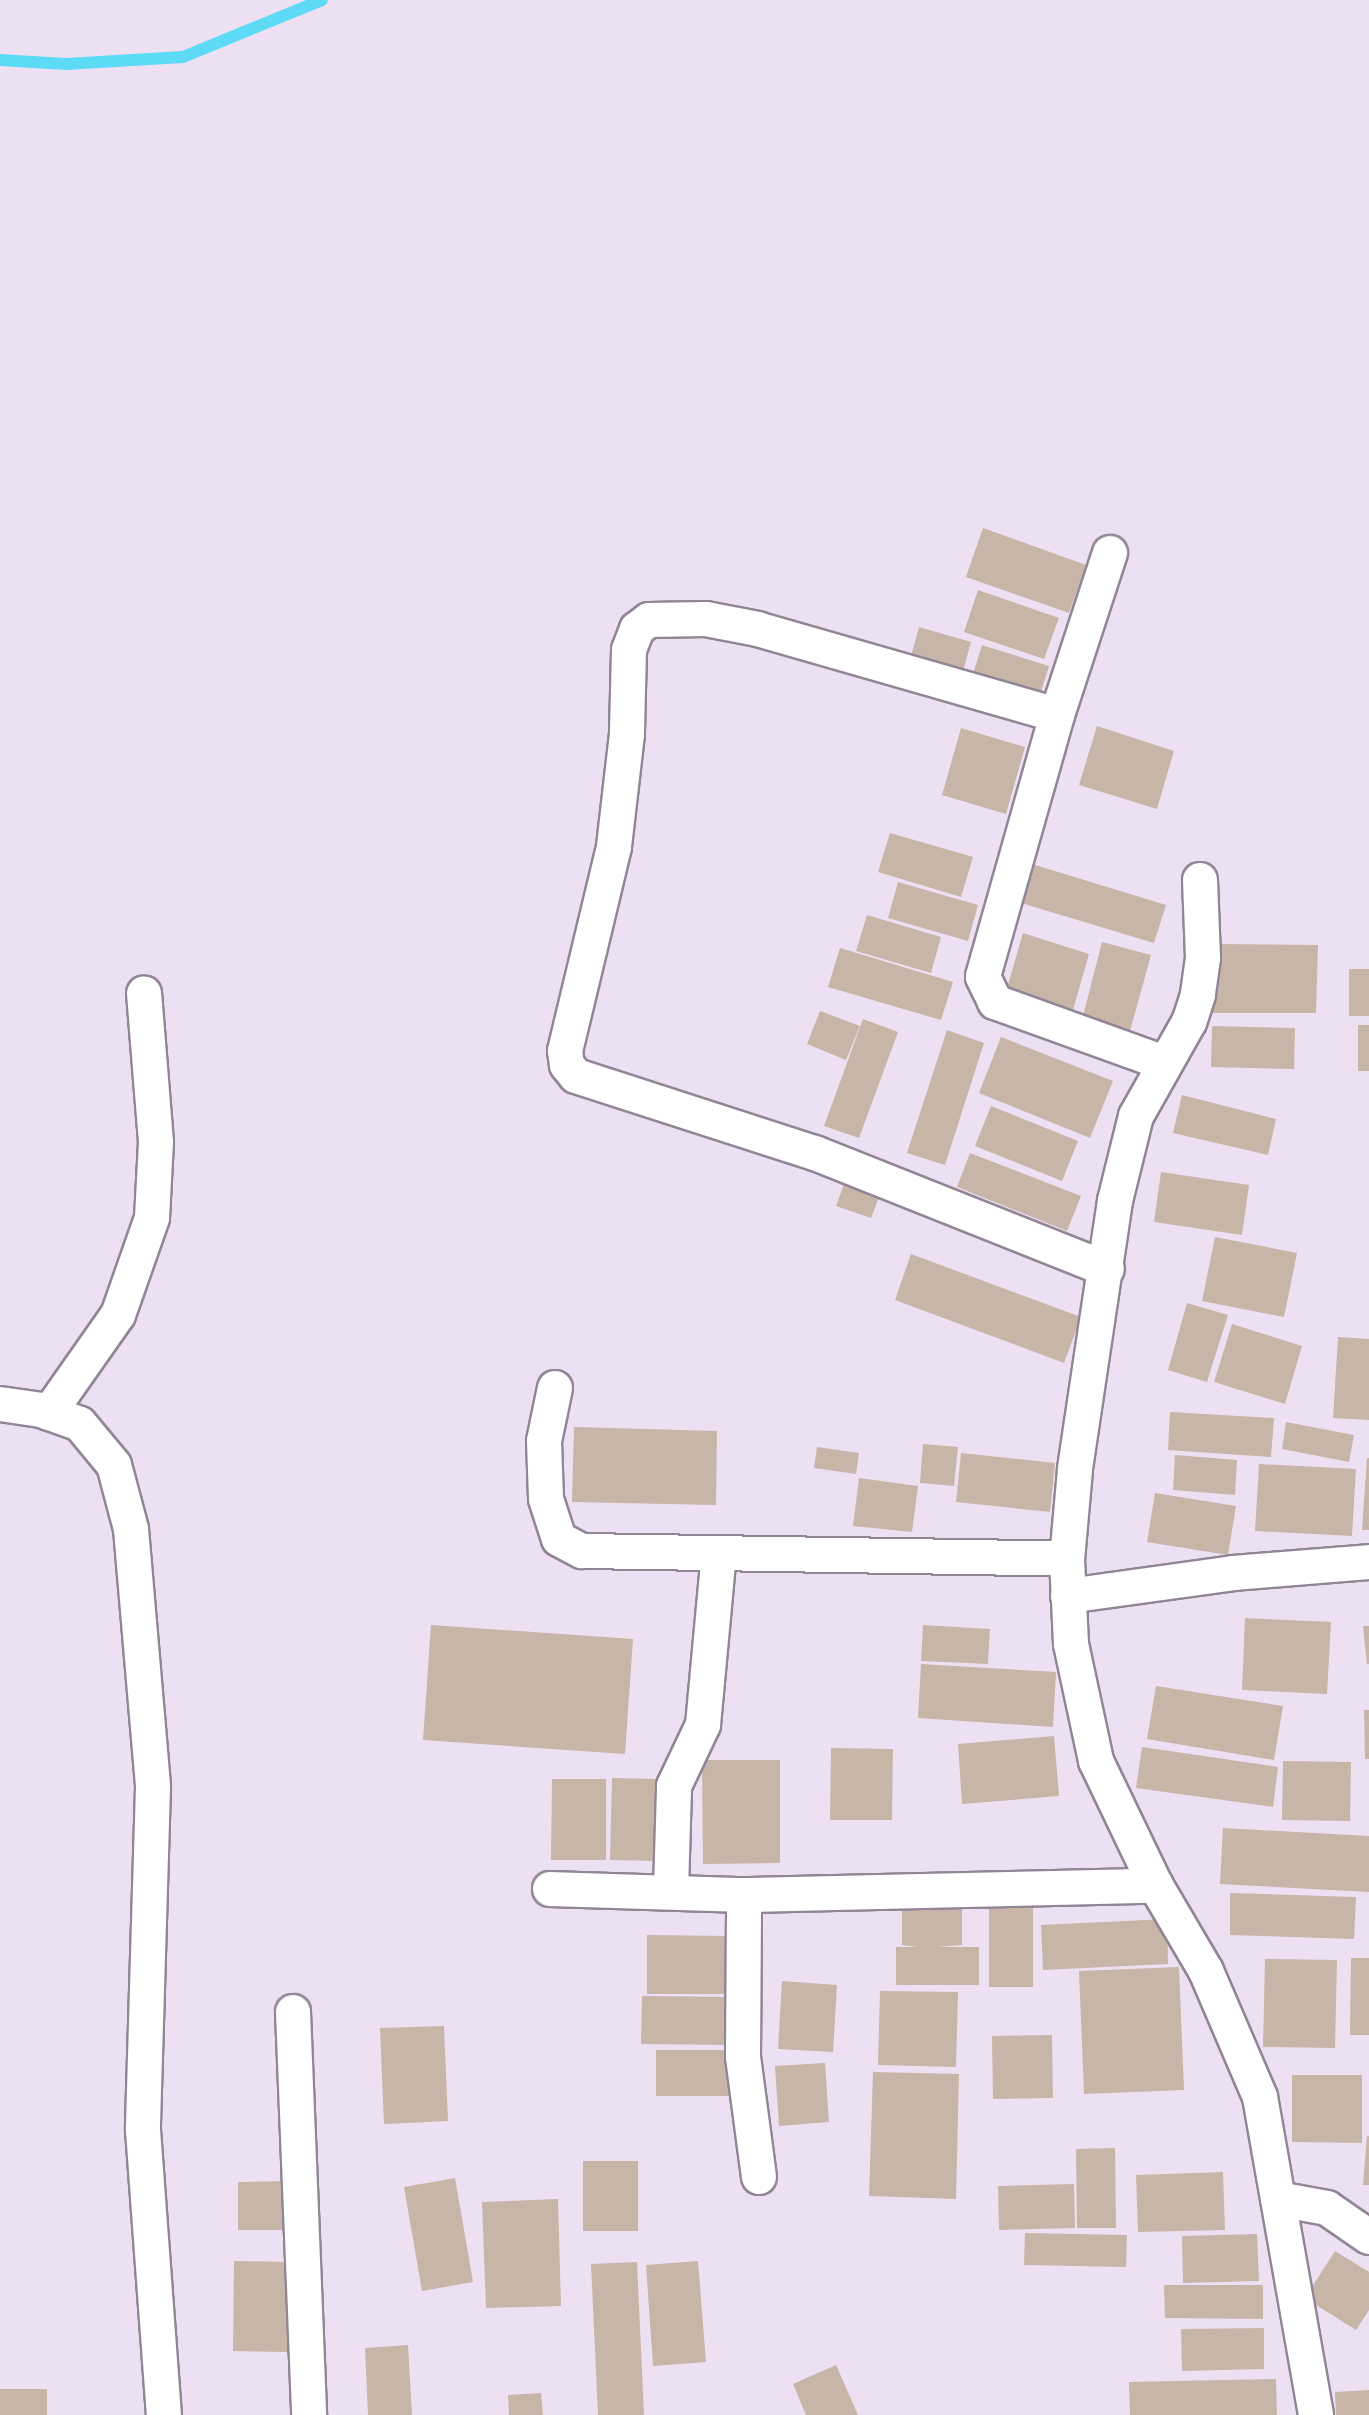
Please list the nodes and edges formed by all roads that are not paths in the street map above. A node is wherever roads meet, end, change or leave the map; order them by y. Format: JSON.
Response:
{"nodes":[{"id":1,"x":1110,"y":553,"type":"dead end"},
{"id":2,"x":1057,"y":715,"type":"junction"},
{"id":3,"x":1200,"y":880,"type":"dead end"},
{"id":4,"x":144,"y":993,"type":"dead end"},
{"id":5,"x":1164,"y":1063,"type":"junction"},
{"id":6,"x":1107,"y":1269,"type":"junction"},
{"id":7,"x":555,"y":1388,"type":"dead end"},
{"id":8,"x":0,"y":1404,"type":"edge"},
{"id":9,"x":49,"y":1413,"type":"junction"},
{"id":10,"x":719,"y":1554,"type":"junction"},
{"id":11,"x":1067,"y":1559,"type":"junction"},
{"id":12,"x":1369,"y":1562,"type":"edge"},
{"id":13,"x":1068,"y":1596,"type":"junction"},
{"id":14,"x":1156,"y":1886,"type":"junction"},
{"id":15,"x":550,"y":1889,"type":"dead end"},
{"id":16,"x":671,"y":1890,"type":"junction"},
{"id":17,"x":744,"y":1895,"type":"junction"},
{"id":18,"x":293,"y":2012,"type":"dead end"},
{"id":19,"x":759,"y":2177,"type":"dead end"},
{"id":20,"x":1278,"y":2199,"type":"junction"},
{"id":21,"x":1369,"y":2237,"type":"edge"},
{"id":22,"x":164,"y":2415,"type":"edge"},
{"id":23,"x":309,"y":2415,"type":"edge"},
{"id":24,"x":1316,"y":2415,"type":"edge"}],
"edges":[{"from":1,"to":2,"type":"street"},
{"from":2,"to":5,"type":"street"},
{"from":2,"to":6,"type":"street"},
{"from":3,"to":5,"type":"street"},
{"from":4,"to":9,"type":"street"},
{"from":5,"to":6,"type":"street"},
{"from":6,"to":11,"type":"street"},
{"from":7,"to":10,"type":"street"},
{"from":8,"to":9,"type":"street"},
{"from":9,"to":22,"type":"street"},
{"from":10,"to":11,"type":"street"},
{"from":10,"to":16,"type":"street"},
{"from":11,"to":13,"type":"street"},
{"from":12,"to":13,"type":"street"},
{"from":13,"to":14,"type":"street"},
{"from":14,"to":17,"type":"street"},
{"from":14,"to":20,"type":"street"},
{"from":15,"to":16,"type":"street"},
{"from":16,"to":17,"type":"street"},
{"from":17,"to":19,"type":"street"},
{"from":18,"to":23,"type":"street"},
{"from":20,"to":21,"type":"street"},
{"from":20,"to":24,"type":"street"}]}
